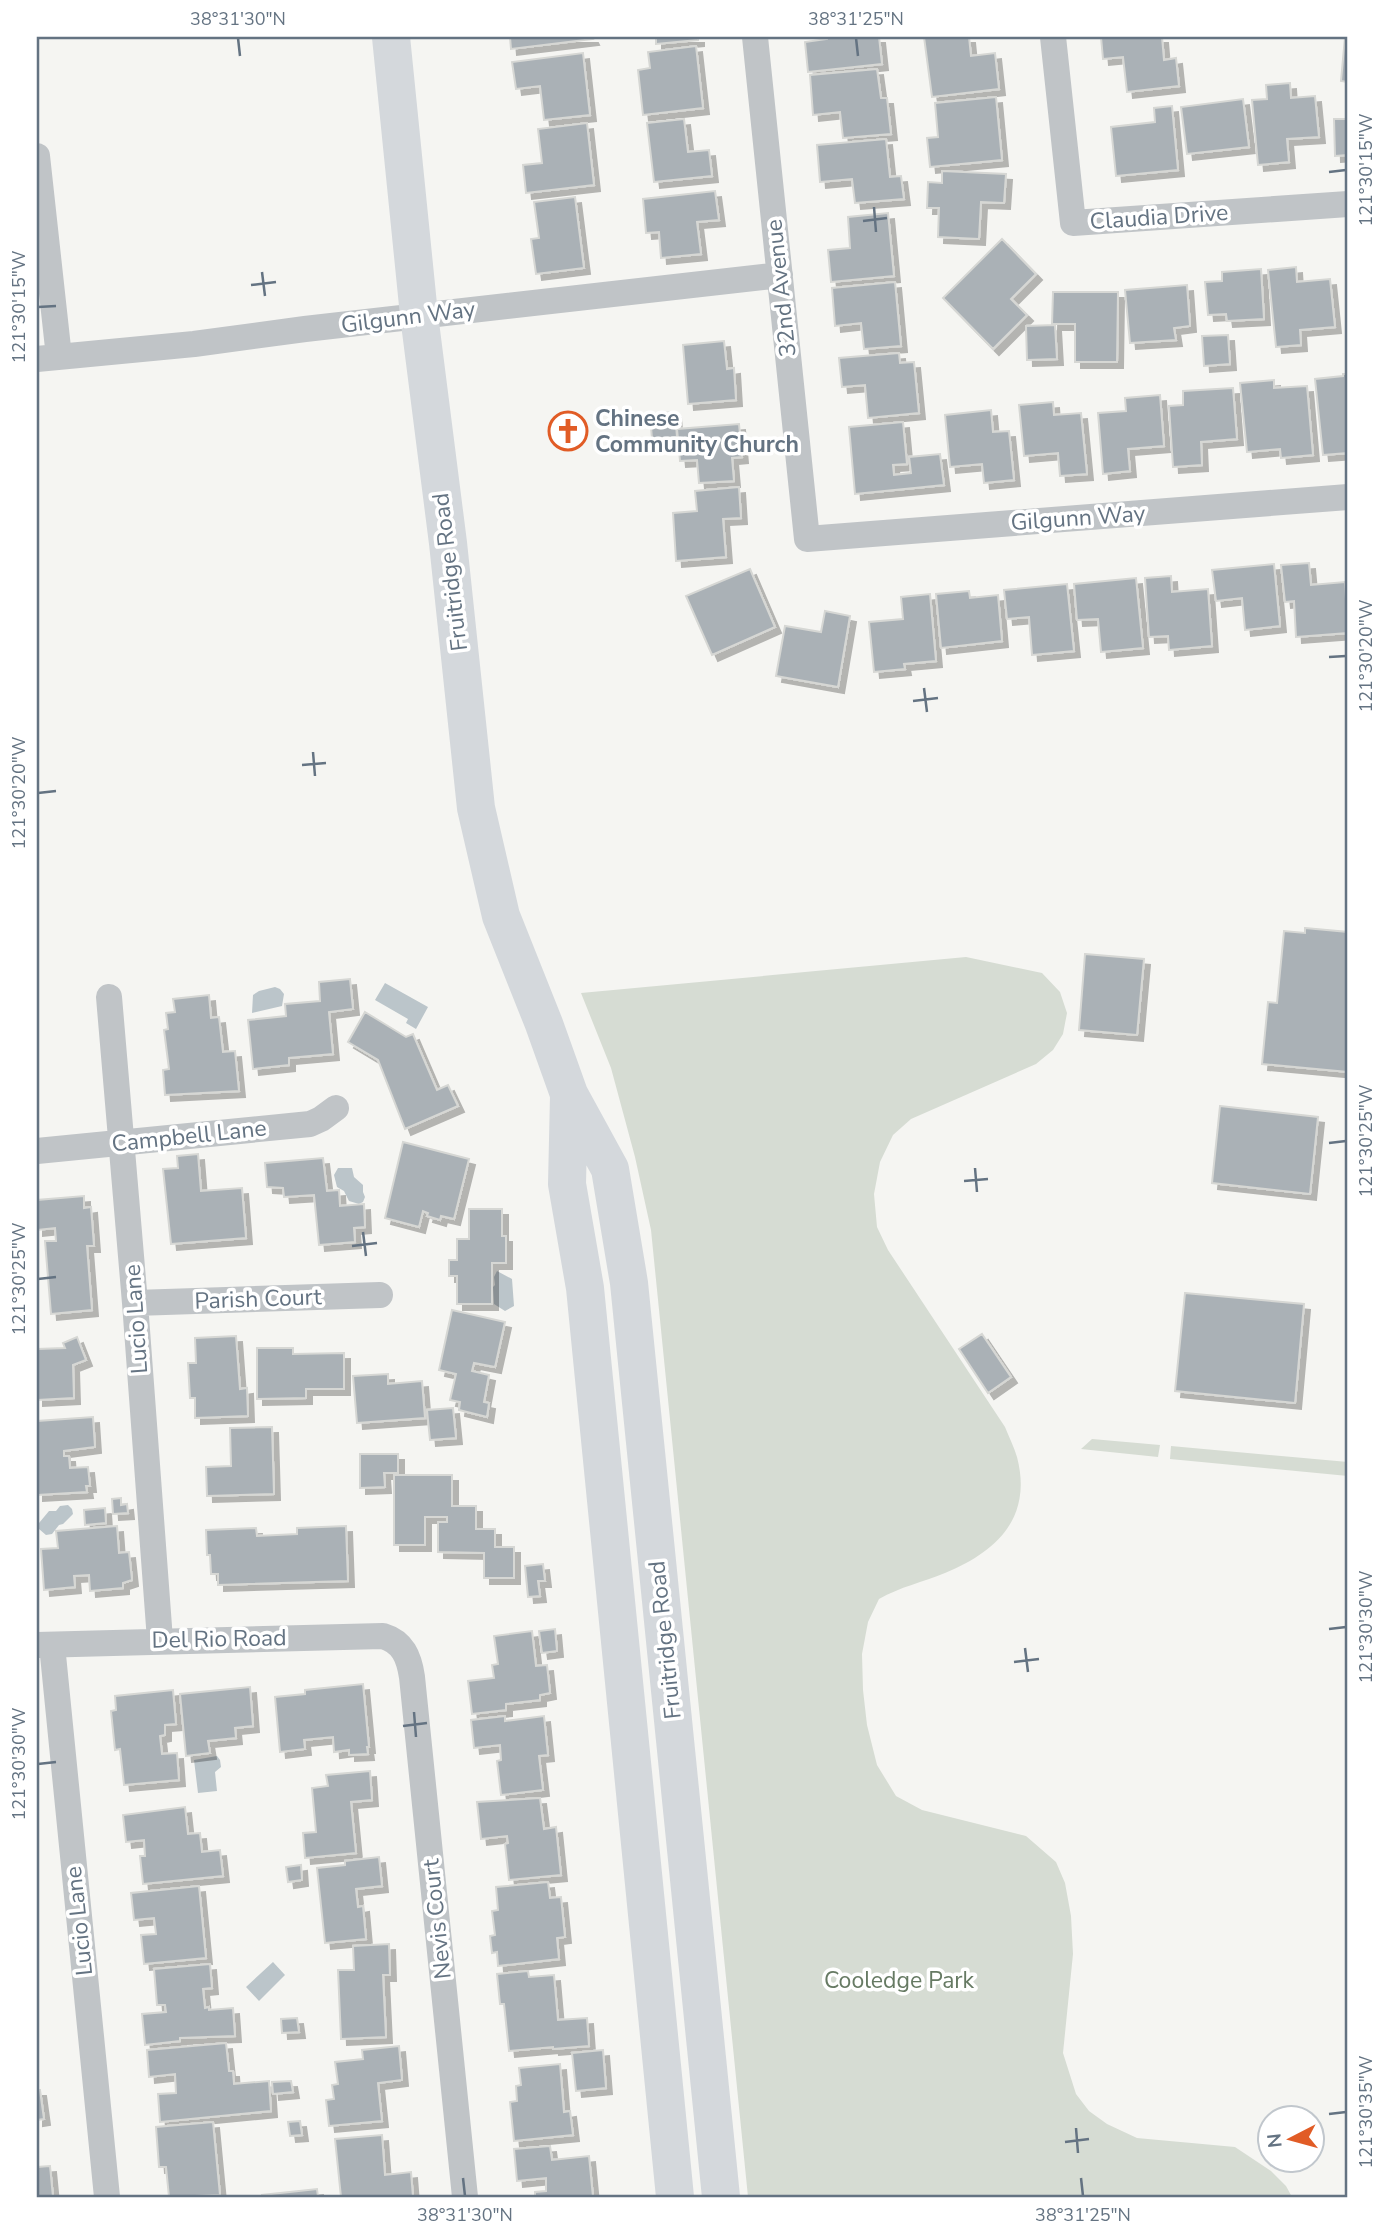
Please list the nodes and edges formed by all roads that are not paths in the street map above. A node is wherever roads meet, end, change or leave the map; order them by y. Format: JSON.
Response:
{"nodes":[{"id":1,"x":391,"y":37,"type":"edge"},
{"id":2,"x":755,"y":37,"type":"edge"},
{"id":3,"x":1053,"y":37,"type":"edge"},
{"id":4,"x":37,"y":156,"type":"edge"},
{"id":5,"x":1348,"y":204,"type":"edge"},
{"id":6,"x":780,"y":275,"type":"junction"},
{"id":7,"x":419,"y":316,"type":"junction"},
{"id":8,"x":48,"y":358,"type":"edge"},
{"id":9,"x":1348,"y":497,"type":"edge"},
{"id":10,"x":807,"y":539,"type":"joint"},
{"id":11,"x":108,"y":997,"type":"dead end"},
{"id":12,"x":569,"y":1094,"type":"junction"},
{"id":13,"x":336,"y":1108,"type":"dead end"},
{"id":14,"x":122,"y":1143,"type":"junction"},
{"id":15,"x":37,"y":1151,"type":"edge"},
{"id":16,"x":380,"y":1295,"type":"dead end"},
{"id":17,"x":135,"y":1303,"type":"junction"},
{"id":18,"x":160,"y":1640,"type":"junction"},
{"id":19,"x":400,"y":1644,"type":"joint"},
{"id":20,"x":44,"y":1645,"type":"edge"},
{"id":21,"x":107,"y":2197,"type":"edge"},
{"id":22,"x":465,"y":2197,"type":"edge"},
{"id":23,"x":675,"y":2197,"type":"edge"},
{"id":24,"x":721,"y":2197,"type":"edge"}],
"edges":[{"from":1,"to":7,"type":"main road","name":"Fruitridge Road"},
{"from":2,"to":6,"type":"street","name":"32nd Avenue"},
{"from":3,"to":5,"type":"street","name":"Claudia Drive"},
{"from":4,"to":8,"type":"street"},
{"from":6,"to":7,"type":"street","name":"Gilgunn Way"},
{"from":6,"to":10,"type":"street","name":"32nd Avenue"},
{"from":7,"to":8,"type":"street","name":"Gilgunn Way"},
{"from":7,"to":12,"type":"main road","name":"Fruitridge Road"},
{"from":9,"to":10,"type":"street","name":"Gilgunn Way"},
{"from":11,"to":14,"type":"street","name":"Lucio Lane"},
{"from":12,"to":23,"type":"main road","name":"Fruitridge Road"},
{"from":12,"to":24,"type":"main road","name":"Fruitridge Road"},
{"from":13,"to":14,"type":"street","name":"Campbell Lane"},
{"from":14,"to":15,"type":"street","name":"Campbell Lane"},
{"from":14,"to":17,"type":"street","name":"Lucio Lane"},
{"from":16,"to":17,"type":"street","name":"Parish Court"},
{"from":17,"to":18,"type":"street","name":"Lucio Lane"},
{"from":18,"to":19,"type":"street","name":"Del Rio Road"},
{"from":18,"to":20,"type":"street","name":"Del Rio Road"},
{"from":19,"to":22,"type":"street","name":"Nevis Court"},
{"from":20,"to":21,"type":"street","name":"Lucio Lane"}]}
